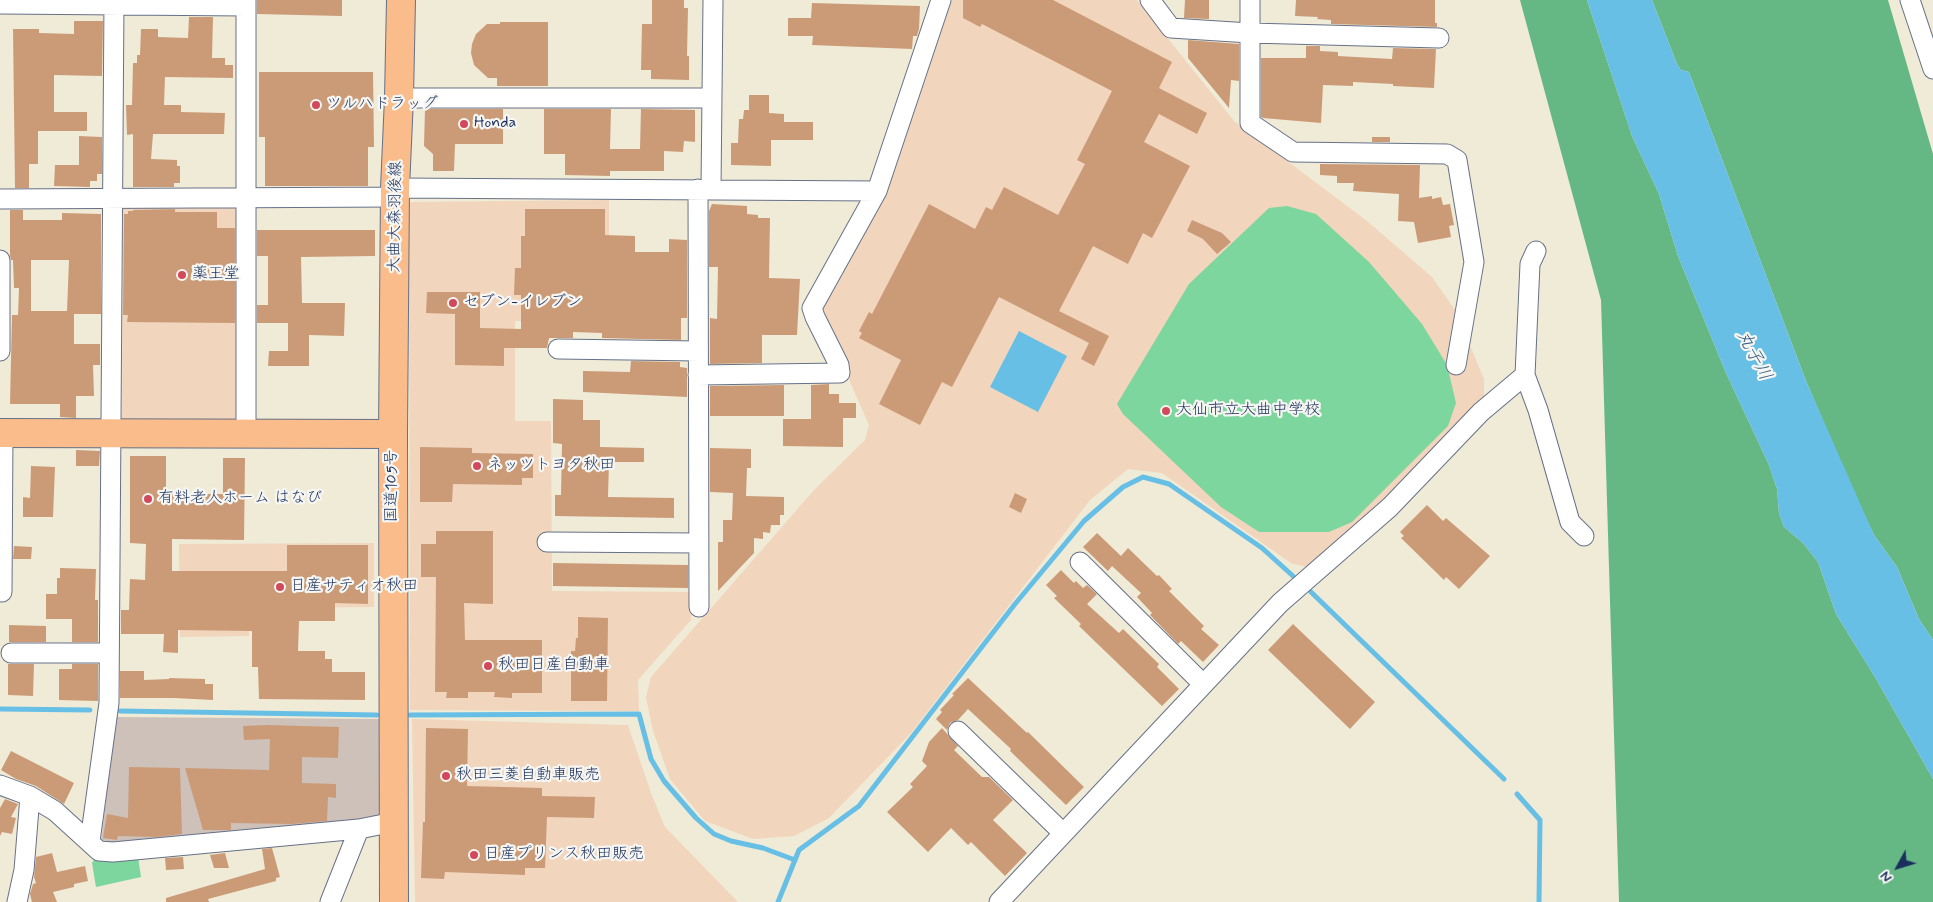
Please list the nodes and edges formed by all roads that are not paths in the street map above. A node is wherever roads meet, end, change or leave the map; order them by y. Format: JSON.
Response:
{"nodes":[{"id":1,"x":401,"y":0,"type":"edge"},
{"id":2,"x":713,"y":0,"type":"edge"},
{"id":3,"x":941,"y":0,"type":"edge"},
{"id":4,"x":1150,"y":0,"type":"edge"},
{"id":5,"x":1250,"y":0,"type":"edge"},
{"id":6,"x":1910,"y":0,"type":"edge"},
{"id":7,"x":114,"y":2,"type":"edge"},
{"id":8,"x":246,"y":3,"type":"edge"},
{"id":9,"x":0,"y":4,"type":"edge"},
{"id":10,"x":1250,"y":33,"type":"junction"},
{"id":11,"x":1439,"y":38,"type":"dead end"},
{"id":12,"x":1933,"y":69,"type":"edge"},
{"id":13,"x":399,"y":98,"type":"junction"},
{"id":14,"x":712,"y":98,"type":"junction"},
{"id":15,"x":704,"y":189,"type":"junction"},
{"id":16,"x":877,"y":191,"type":"junction"},
{"id":17,"x":395,"y":192,"type":"junction"},
{"id":18,"x":246,"y":197,"type":"junction"},
{"id":19,"x":112,"y":198,"type":"junction"},
{"id":20,"x":0,"y":199,"type":"edge"},
{"id":21,"x":1536,"y":251,"type":"dead end"},
{"id":22,"x":0,"y":260,"type":"edge"},
{"id":23,"x":0,"y":334,"type":"edge"},
{"id":24,"x":558,"y":349,"type":"dead end"},
{"id":25,"x":0,"y":350,"type":"edge"},
{"id":26,"x":698,"y":351,"type":"junction"},
{"id":27,"x":1456,"y":364,"type":"dead end"},
{"id":28,"x":698,"y":375,"type":"junction"},
{"id":29,"x":1525,"y":375,"type":"junction"},
{"id":30,"x":1,"y":433,"type":"edge"},
{"id":31,"x":111,"y":434,"type":"junction"},
{"id":32,"x":246,"y":434,"type":"junction"},
{"id":33,"x":393,"y":434,"type":"junction"},
{"id":34,"x":1584,"y":536,"type":"dead end"},
{"id":35,"x":547,"y":542,"type":"dead end"},
{"id":36,"x":698,"y":543,"type":"junction"},
{"id":37,"x":1080,"y":562,"type":"dead end"},
{"id":38,"x":2,"y":592,"type":"dead end"},
{"id":39,"x":699,"y":607,"type":"dead end"},
{"id":40,"x":11,"y":653,"type":"dead end"},
{"id":41,"x":109,"y":653,"type":"junction"},
{"id":42,"x":1203,"y":684,"type":"junction"},
{"id":43,"x":958,"y":731,"type":"dead end"},
{"id":44,"x":0,"y":785,"type":"edge"},
{"id":45,"x":30,"y":796,"type":"junction"},
{"id":46,"x":394,"y":822,"type":"junction"},
{"id":47,"x":359,"y":829,"type":"junction"},
{"id":48,"x":1063,"y":833,"type":"junction"},
{"id":49,"x":90,"y":841,"type":"junction"},
{"id":50,"x":18,"y":902,"type":"edge"},
{"id":51,"x":330,"y":902,"type":"edge"},
{"id":52,"x":394,"y":902,"type":"edge"},
{"id":53,"x":999,"y":902,"type":"edge"}],
"edges":[{"from":1,"to":13,"type":"main road","name":"大曲大森羽後線"},
{"from":2,"to":14,"type":"street"},
{"from":3,"to":16,"type":"street"},
{"from":4,"to":10,"type":"street"},
{"from":5,"to":10,"type":"street"},
{"from":6,"to":12,"type":"street"},
{"from":7,"to":8,"type":"street"},
{"from":7,"to":9,"type":"street"},
{"from":7,"to":19,"type":"street"},
{"from":8,"to":18,"type":"street"},
{"from":10,"to":11,"type":"street"},
{"from":10,"to":27,"type":"street"},
{"from":13,"to":14,"type":"street"},
{"from":13,"to":17,"type":"main road","name":"大曲大森羽後線"},
{"from":14,"to":15,"type":"street"},
{"from":15,"to":16,"type":"street"},
{"from":15,"to":17,"type":"street"},
{"from":15,"to":26,"type":"street"},
{"from":16,"to":28,"type":"street"},
{"from":17,"to":18,"type":"street"},
{"from":17,"to":33,"type":"main road","name":"大曲大森羽後線"},
{"from":18,"to":19,"type":"street"},
{"from":18,"to":32,"type":"street"},
{"from":19,"to":20,"type":"street"},
{"from":19,"to":31,"type":"street"},
{"from":21,"to":29,"type":"street"},
{"from":22,"to":23,"type":"street"},
{"from":23,"to":25,"type":"street"},
{"from":24,"to":26,"type":"street"},
{"from":26,"to":28,"type":"street"},
{"from":28,"to":36,"type":"street"},
{"from":29,"to":34,"type":"street"},
{"from":29,"to":42,"type":"street"},
{"from":30,"to":31,"type":"main road","name":"国道105号"},
{"from":30,"to":38,"type":"street"},
{"from":31,"to":32,"type":"main road","name":"国道105号"},
{"from":31,"to":41,"type":"street"},
{"from":32,"to":33,"type":"main road","name":"国道105号"},
{"from":33,"to":46,"type":"main road","name":"国道105号"},
{"from":35,"to":36,"type":"street"},
{"from":36,"to":39,"type":"street"},
{"from":37,"to":42,"type":"street"},
{"from":40,"to":41,"type":"street"},
{"from":41,"to":49,"type":"street"},
{"from":42,"to":48,"type":"street"},
{"from":43,"to":48,"type":"street"},
{"from":44,"to":45,"type":"street"},
{"from":45,"to":49,"type":"street"},
{"from":45,"to":50,"type":"street"},
{"from":46,"to":47,"type":"street"},
{"from":46,"to":52,"type":"main road","name":"国道105号"},
{"from":47,"to":49,"type":"street"},
{"from":47,"to":51,"type":"street"},
{"from":48,"to":53,"type":"street"}]}
